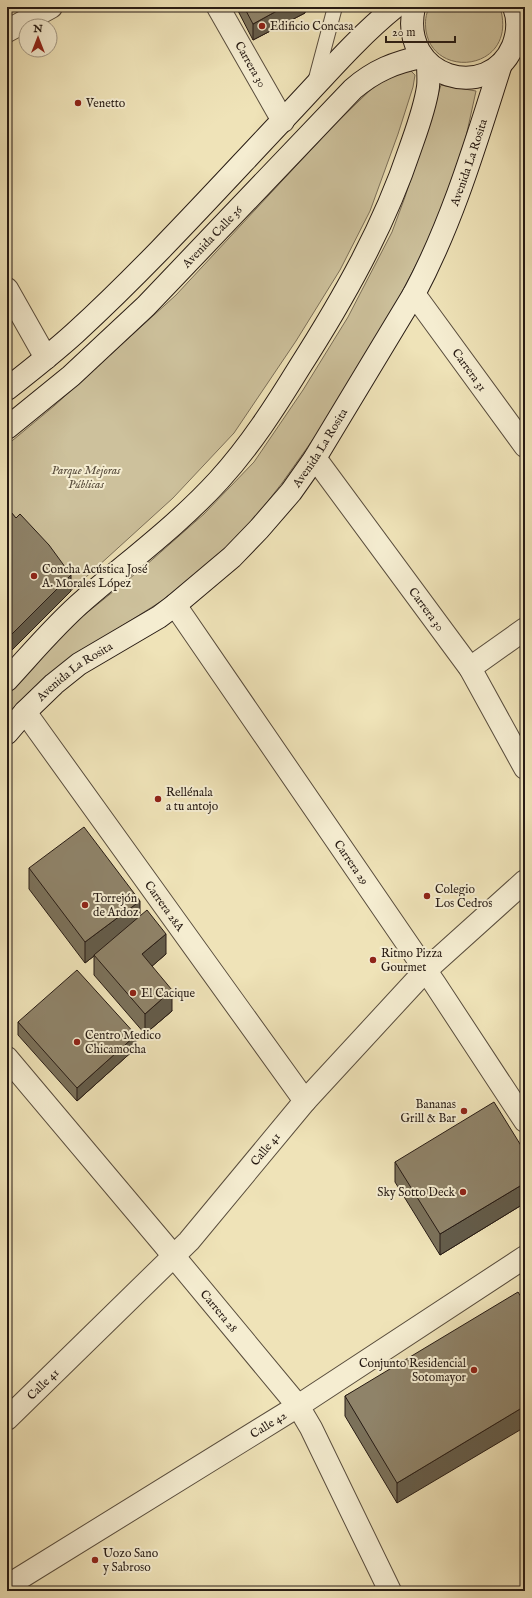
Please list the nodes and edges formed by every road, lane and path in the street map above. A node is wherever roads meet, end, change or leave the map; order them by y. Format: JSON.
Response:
{"nodes":[{"id":1,"x":51,"y":7,"type":"edge"},
{"id":2,"x":218,"y":7,"type":"edge"},
{"id":3,"x":335,"y":7,"type":"edge"},
{"id":4,"x":395,"y":7,"type":"edge"},
{"id":5,"x":414,"y":7,"type":"edge"},
{"id":6,"x":516,"y":8,"type":"edge"},
{"id":7,"x":7,"y":31,"type":"edge"},
{"id":8,"x":512,"y":53,"type":"edge"},
{"id":9,"x":425,"y":60,"type":"junction"},
{"id":10,"x":314,"y":88,"type":"junction"},
{"id":11,"x":283,"y":121,"type":"junction"},
{"id":12,"x":7,"y":289,"type":"edge"},
{"id":13,"x":414,"y":294,"type":"junction"},
{"id":14,"x":46,"y":358,"type":"junction"},
{"id":15,"x":7,"y":389,"type":"edge"},
{"id":16,"x":7,"y":428,"type":"edge"},
{"id":17,"x":525,"y":446,"type":"edge"},
{"id":18,"x":314,"y":458,"type":"junction"},
{"id":19,"x":175,"y":605,"type":"junction"},
{"id":20,"x":525,"y":629,"type":"edge"},
{"id":21,"x":470,"y":668,"type":"junction"},
{"id":22,"x":7,"y":680,"type":"edge"},
{"id":23,"x":25,"y":712,"type":"junction"},
{"id":24,"x":7,"y":732,"type":"edge"},
{"id":25,"x":525,"y":768,"type":"edge"},
{"id":26,"x":525,"y":881,"type":"edge"},
{"id":27,"x":425,"y":971,"type":"junction"},
{"id":28,"x":7,"y":1058,"type":"edge"},
{"id":29,"x":305,"y":1101,"type":"junction"},
{"id":30,"x":525,"y":1121,"type":"edge"},
{"id":31,"x":174,"y":1255,"type":"junction"},
{"id":32,"x":525,"y":1257,"type":"edge"},
{"id":33,"x":298,"y":1406,"type":"junction"},
{"id":34,"x":7,"y":1418,"type":"edge"},
{"id":35,"x":7,"y":1586,"type":"edge"},
{"id":36,"x":390,"y":1591,"type":"edge"}],
"edges":[{"from":1,"to":7,"type":"street"},
{"from":2,"to":11,"type":"street","name":"Carrera 30"},
{"from":3,"to":10,"type":"lane"},
{"from":4,"to":10,"type":"street"},
{"from":5,"to":9,"type":"street"},
{"from":6,"to":8,"type":"street","name":"Avenida La Rosita"},
{"from":8,"to":9,"type":"street"},
{"from":8,"to":13,"type":"street","name":"Avenida La Rosita"},
{"from":9,"to":16,"type":"street","name":"Avenida Calle 36"},
{"from":9,"to":22,"type":"street"},
{"from":10,"to":11,"type":"street"},
{"from":11,"to":14,"type":"street"},
{"from":12,"to":14,"type":"street"},
{"from":13,"to":17,"type":"street","name":"Carrera 31"},
{"from":13,"to":18,"type":"street","name":"Avenida La Rosita"},
{"from":14,"to":15,"type":"street"},
{"from":18,"to":19,"type":"street","name":"Avenida La Rosita"},
{"from":18,"to":21,"type":"street","name":"Carrera 30"},
{"from":19,"to":23,"type":"street","name":"Avenida La Rosita"},
{"from":19,"to":27,"type":"street","name":"Carrera 29"},
{"from":20,"to":21,"type":"street"},
{"from":21,"to":25,"type":"street","name":"Carrera 30"},
{"from":23,"to":24,"type":"street","name":"Avenida La Rosita"},
{"from":23,"to":29,"type":"street","name":"Carrera 28A"},
{"from":26,"to":27,"type":"street","name":"Calle 41"},
{"from":27,"to":29,"type":"street","name":"Calle 41"},
{"from":27,"to":30,"type":"street","name":"Carrera 29"},
{"from":28,"to":31,"type":"street","name":"Carrera 28"},
{"from":29,"to":31,"type":"street","name":"Calle 41"},
{"from":31,"to":33,"type":"street","name":"Carrera 28"},
{"from":31,"to":34,"type":"street","name":"Calle 41"},
{"from":32,"to":33,"type":"street","name":"Calle 42"},
{"from":33,"to":35,"type":"street","name":"Calle 42"},
{"from":33,"to":36,"type":"street","name":"Carrera 28"}]}
